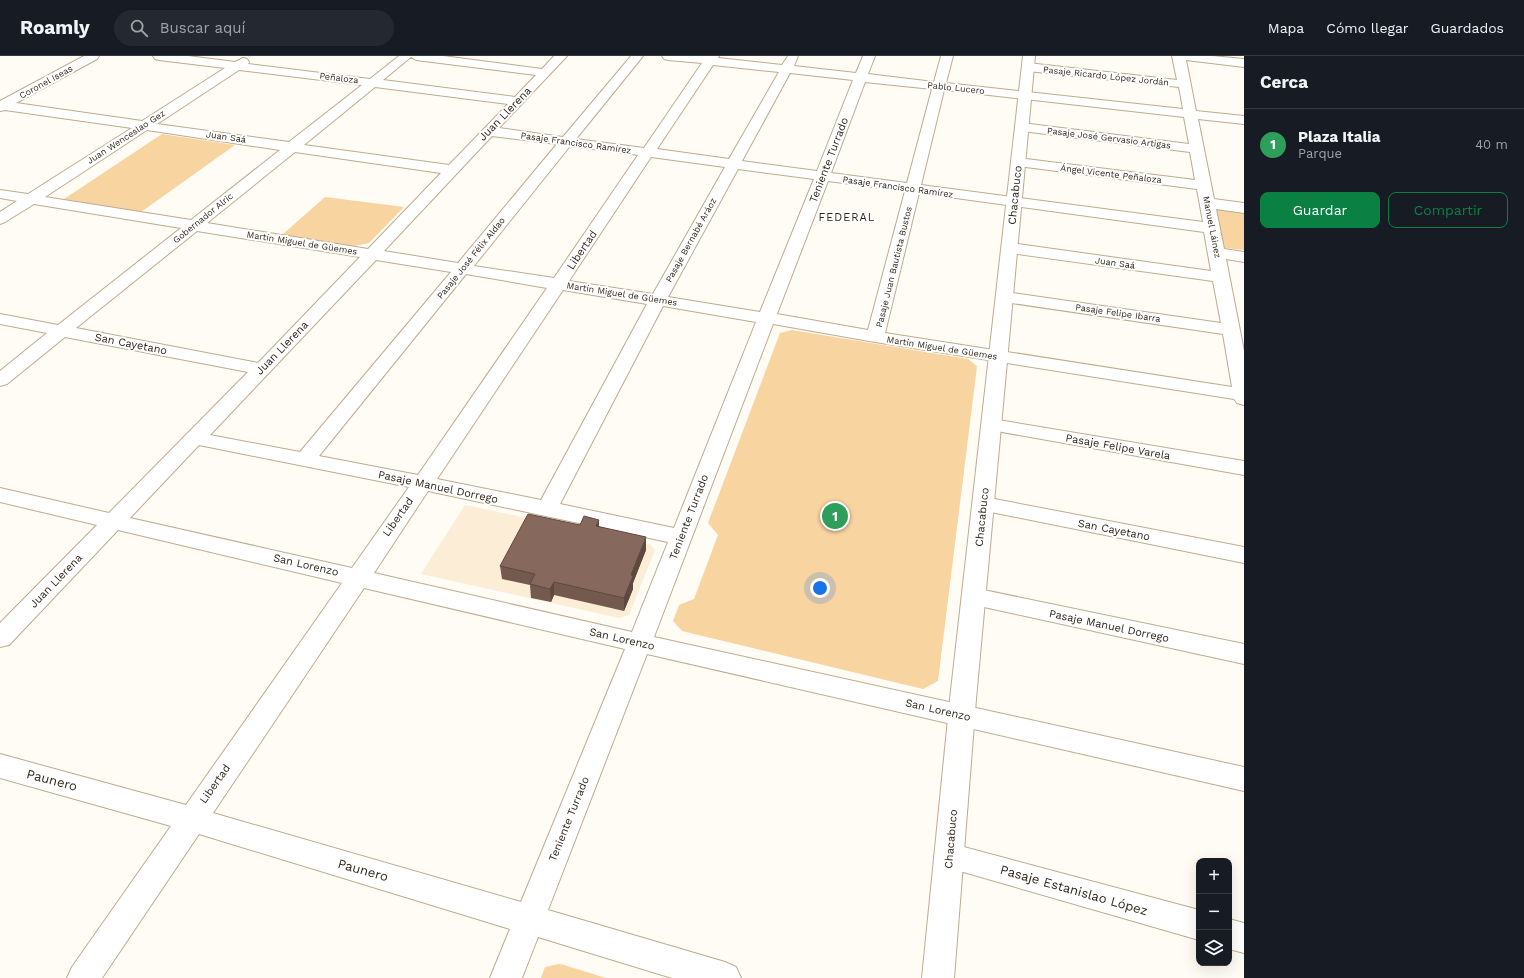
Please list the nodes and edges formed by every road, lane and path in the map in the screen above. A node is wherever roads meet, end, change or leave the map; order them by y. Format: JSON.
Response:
{"nodes":[{"id":1,"x":93,"y":56,"type":"edge"},
{"id":2,"x":160,"y":56,"type":"edge"},
{"id":3,"x":252,"y":56,"type":"edge"},
{"id":4,"x":406,"y":56,"type":"edge"},
{"id":5,"x":416,"y":56,"type":"edge"},
{"id":6,"x":561,"y":56,"type":"edge"},
{"id":7,"x":637,"y":56,"type":"edge"},
{"id":8,"x":668,"y":56,"type":"edge"},
{"id":9,"x":869,"y":56,"type":"edge"},
{"id":10,"x":947,"y":56,"type":"edge"},
{"id":11,"x":1178,"y":56,"type":"edge"},
{"id":12,"x":711,"y":58,"type":"edge"},
{"id":13,"x":1028,"y":62,"type":"edge"},
{"id":14,"x":790,"y":63,"type":"edge"},
{"id":15,"x":1244,"y":63,"type":"edge"},
{"id":16,"x":237,"y":65,"type":"junction"},
{"id":17,"x":545,"y":72,"type":"junction"},
{"id":18,"x":861,"y":78,"type":"junction"},
{"id":19,"x":373,"y":82,"type":"junction"},
{"id":20,"x":1184,"y":84,"type":"junction"},
{"id":21,"x":940,"y":86,"type":"junction"},
{"id":22,"x":1025,"y":96,"type":"junction"},
{"id":23,"x":518,"y":101,"type":"junction"},
{"id":24,"x":1,"y":106,"type":"edge"},
{"id":25,"x":1190,"y":114,"type":"junction"},
{"id":26,"x":1244,"y":120,"type":"edge"},
{"id":27,"x":144,"y":125,"type":"junction"},
{"id":28,"x":1022,"y":127,"type":"junction"},
{"id":29,"x":488,"y":131,"type":"junction"},
{"id":30,"x":566,"y":142,"type":"junction"},
{"id":31,"x":293,"y":146,"type":"junction"},
{"id":32,"x":1197,"y":149,"type":"junction"},
{"id":33,"x":647,"y":153,"type":"junction"},
{"id":34,"x":1018,"y":162,"type":"junction"},
{"id":35,"x":733,"y":164,"type":"junction"},
{"id":36,"x":451,"y":170,"type":"junction"},
{"id":37,"x":822,"y":176,"type":"junction"},
{"id":38,"x":1204,"y":186,"type":"junction"},
{"id":39,"x":914,"y":189,"type":"junction"},
{"id":40,"x":0,"y":194,"type":"edge"},
{"id":41,"x":30,"y":199,"type":"junction"},
{"id":42,"x":1014,"y":202,"type":"junction"},
{"id":43,"x":1207,"y":203,"type":"junction"},
{"id":44,"x":1244,"y":208,"type":"edge"},
{"id":45,"x":0,"y":219,"type":"edge"},
{"id":46,"x":193,"y":226,"type":"junction"},
{"id":47,"x":1212,"y":228,"type":"junction"},
{"id":48,"x":1010,"y":248,"type":"junction"},
{"id":49,"x":1217,"y":253,"type":"junction"},
{"id":50,"x":371,"y":254,"type":"junction"},
{"id":51,"x":1244,"y":257,"type":"edge"},
{"id":52,"x":462,"y":269,"type":"junction"},
{"id":53,"x":1221,"y":278,"type":"junction"},
{"id":54,"x":558,"y":284,"type":"junction"},
{"id":55,"x":1005,"y":297,"type":"junction"},
{"id":56,"x":658,"y":300,"type":"junction"},
{"id":57,"x":767,"y":318,"type":"junction"},
{"id":58,"x":0,"y":319,"type":"edge"},
{"id":59,"x":62,"y":330,"type":"junction"},
{"id":60,"x":1231,"y":330,"type":"junction"},
{"id":61,"x":875,"y":337,"type":"junction"},
{"id":62,"x":998,"y":357,"type":"junction"},
{"id":63,"x":262,"y":369,"type":"junction"},
{"id":64,"x":0,"y":380,"type":"edge"},
{"id":65,"x":1244,"y":396,"type":"edge"},
{"id":66,"x":992,"y":425,"type":"junction"},
{"id":67,"x":194,"y":438,"type":"junction"},
{"id":68,"x":305,"y":460,"type":"junction"},
{"id":69,"x":1244,"y":468,"type":"edge"},
{"id":70,"x":422,"y":483,"type":"junction"},
{"id":71,"x":0,"y":495,"type":"edge"},
{"id":72,"x":984,"y":504,"type":"junction"},
{"id":73,"x":547,"y":509,"type":"junction"},
{"id":74,"x":114,"y":522,"type":"junction"},
{"id":75,"x":681,"y":537,"type":"junction"},
{"id":76,"x":1244,"y":555,"type":"edge"},
{"id":77,"x":358,"y":577,"type":"junction"},
{"id":78,"x":974,"y":597,"type":"junction"},
{"id":79,"x":0,"y":638,"type":"edge"},
{"id":80,"x":639,"y":643,"type":"junction"},
{"id":81,"x":1244,"y":654,"type":"edge"},
{"id":82,"x":962,"y":715,"type":"junction"},
{"id":83,"x":0,"y":766,"type":"edge"},
{"id":84,"x":1244,"y":779,"type":"edge"},
{"id":85,"x":191,"y":819,"type":"junction"},
{"id":86,"x":949,"y":856,"type":"junction"},
{"id":87,"x":529,"y":918,"type":"junction"},
{"id":88,"x":1196,"y":924,"type":"edge"},
{"id":89,"x":1232,"y":935,"type":"edge"},
{"id":90,"x":1244,"y":938,"type":"edge"},
{"id":91,"x":83,"y":978,"type":"edge"},
{"id":92,"x":506,"y":978,"type":"edge"},
{"id":93,"x":725,"y":978,"type":"edge"},
{"id":94,"x":938,"y":978,"type":"edge"}],
"edges":[{"from":1,"to":24,"type":"street","name":"Coronel Iseas"},
{"from":2,"to":16,"type":"street","name":"Peñaloza"},
{"from":3,"to":16,"type":"street","name":"Juan Wenceslao Gez"},
{"from":4,"to":19,"type":"street","name":"Gobernador Alric"},
{"from":5,"to":17,"type":"street"},
{"from":6,"to":17,"type":"street","name":"Juan Llerena"},
{"from":7,"to":30,"type":"street","name":"Pasaje José Félix Aldao"},
{"from":8,"to":12,"type":"street","name":"Pablo Lucero"},
{"from":9,"to":18,"type":"street","name":"Teniente Turrado"},
{"from":10,"to":21,"type":"street","name":"Pasaje Juan Bautista Bustos"},
{"from":11,"to":15,"type":"street"},
{"from":11,"to":20,"type":"street","name":"Manuel Láinez"},
{"from":12,"to":14,"type":"street","name":"Pablo Lucero"},
{"from":12,"to":33,"type":"street","name":"Libertad"},
{"from":13,"to":20,"type":"street","name":"Pasaje Ricardo López Jordán"},
{"from":13,"to":22,"type":"street","name":"Chacabuco"},
{"from":14,"to":18,"type":"street","name":"Pablo Lucero"},
{"from":14,"to":35,"type":"street","name":"Pasaje Bernabé Aráoz"},
{"from":16,"to":19,"type":"street","name":"Peñaloza"},
{"from":16,"to":27,"type":"street","name":"Juan Wenceslao Gez"},
{"from":17,"to":23,"type":"street","name":"Juan Llerena"},
{"from":18,"to":21,"type":"street","name":"Pablo Lucero"},
{"from":18,"to":37,"type":"street","name":"Teniente Turrado"},
{"from":19,"to":23,"type":"street","name":"Peñaloza"},
{"from":19,"to":31,"type":"street","name":"Gobernador Alric"},
{"from":20,"to":25,"type":"street","name":"Manuel Láinez"},
{"from":21,"to":22,"type":"street","name":"Pablo Lucero"},
{"from":21,"to":39,"type":"street","name":"Pasaje Juan Bautista Bustos"},
{"from":22,"to":25,"type":"street","name":"Pablo Lucero"},
{"from":22,"to":28,"type":"street","name":"Chacabuco"},
{"from":23,"to":29,"type":"street","name":"Juan Llerena"},
{"from":24,"to":27,"type":"street","name":"Juan Saá"},
{"from":25,"to":26,"type":"street","name":"Pablo Lucero"},
{"from":25,"to":32,"type":"street","name":"Manuel Láinez"},
{"from":27,"to":31,"type":"street","name":"Juan Saá"},
{"from":27,"to":41,"type":"street","name":"Juan Wenceslao Gez"},
{"from":28,"to":32,"type":"street","name":"Pasaje José Gervasio Artigas"},
{"from":28,"to":34,"type":"street","name":"Chacabuco"},
{"from":29,"to":30,"type":"street","name":"Pasaje Francisco Ramírez"},
{"from":29,"to":36,"type":"street","name":"Juan Llerena"},
{"from":30,"to":33,"type":"street","name":"Pasaje Francisco Ramírez"},
{"from":30,"to":52,"type":"street","name":"Pasaje José Félix Aldao"},
{"from":31,"to":36,"type":"street","name":"Juan Saá"},
{"from":31,"to":46,"type":"street","name":"Gobernador Alric"},
{"from":32,"to":38,"type":"street","name":"Manuel Láinez"},
{"from":33,"to":35,"type":"street","name":"Pasaje Francisco Ramírez"},
{"from":33,"to":54,"type":"street","name":"Libertad"},
{"from":34,"to":38,"type":"street","name":"Ángel Vicente Peñaloza"},
{"from":34,"to":42,"type":"street","name":"Chacabuco"},
{"from":35,"to":37,"type":"street","name":"Pasaje Francisco Ramírez"},
{"from":35,"to":56,"type":"street","name":"Pasaje Bernabé Aráoz"},
{"from":36,"to":50,"type":"street","name":"Juan Llerena"},
{"from":37,"to":39,"type":"street","name":"Pasaje Francisco Ramírez"},
{"from":37,"to":57,"type":"street","name":"Teniente Turrado"},
{"from":38,"to":43,"type":"street","name":"Manuel Láinez"},
{"from":39,"to":42,"type":"street","name":"Pasaje Francisco Ramírez"},
{"from":39,"to":61,"type":"street","name":"Pasaje Juan Bautista Bustos"},
{"from":40,"to":41,"type":"street","name":"Martín Miguel de Güemes"},
{"from":41,"to":45,"type":"street","name":"Juan Wenceslao Gez"},
{"from":41,"to":46,"type":"street","name":"Martín Miguel de Güemes"},
{"from":42,"to":47,"type":"street","name":"Pasaje Francisco Ramírez"},
{"from":42,"to":48,"type":"street","name":"Chacabuco"},
{"from":43,"to":44,"type":"street"},
{"from":43,"to":47,"type":"street","name":"Manuel Láinez"},
{"from":46,"to":50,"type":"street","name":"Martín Miguel de Güemes"},
{"from":46,"to":59,"type":"street","name":"Gobernador Alric"},
{"from":47,"to":49,"type":"street","name":"Manuel Láinez"},
{"from":48,"to":53,"type":"street","name":"Juan Saá"},
{"from":48,"to":55,"type":"street","name":"Chacabuco"},
{"from":49,"to":51,"type":"street"},
{"from":49,"to":53,"type":"street","name":"Manuel Láinez"},
{"from":50,"to":52,"type":"street","name":"Martín Miguel de Güemes"},
{"from":50,"to":63,"type":"street","name":"Juan Llerena"},
{"from":52,"to":54,"type":"street","name":"Martín Miguel de Güemes"},
{"from":52,"to":68,"type":"street","name":"Pasaje José Félix Aldao"},
{"from":53,"to":60,"type":"street","name":"Manuel Láinez"},
{"from":54,"to":56,"type":"street","name":"Martín Miguel de Güemes"},
{"from":54,"to":70,"type":"street","name":"Libertad"},
{"from":55,"to":60,"type":"street","name":"Pasaje Felipe Ibarra"},
{"from":55,"to":62,"type":"street","name":"Chacabuco"},
{"from":56,"to":57,"type":"street","name":"Martín Miguel de Güemes"},
{"from":56,"to":73,"type":"street","name":"Pasaje Bernabé Aráoz"},
{"from":57,"to":61,"type":"street","name":"Martín Miguel de Güemes"},
{"from":57,"to":75,"type":"street","name":"Teniente Turrado"},
{"from":58,"to":59,"type":"street","name":"San Cayetano"},
{"from":59,"to":63,"type":"street","name":"San Cayetano"},
{"from":59,"to":64,"type":"street","name":"Gobernador Alric"},
{"from":60,"to":65,"type":"street","name":"Manuel Láinez"},
{"from":61,"to":62,"type":"street","name":"Martín Miguel de Güemes"},
{"from":62,"to":65,"type":"street","name":"Martín Miguel de Güemes"},
{"from":62,"to":66,"type":"street","name":"Chacabuco"},
{"from":63,"to":67,"type":"street","name":"Juan Llerena"},
{"from":66,"to":69,"type":"street","name":"Pasaje Felipe Varela"},
{"from":66,"to":72,"type":"street","name":"Chacabuco"},
{"from":67,"to":68,"type":"street","name":"Pasaje Manuel Dorrego"},
{"from":67,"to":74,"type":"street","name":"Juan Llerena"},
{"from":68,"to":70,"type":"street","name":"Pasaje Manuel Dorrego"},
{"from":70,"to":73,"type":"street","name":"Pasaje Manuel Dorrego"},
{"from":70,"to":77,"type":"street","name":"Libertad"},
{"from":71,"to":74,"type":"street","name":"San Lorenzo"},
{"from":72,"to":76,"type":"street","name":"San Cayetano"},
{"from":72,"to":78,"type":"street","name":"Chacabuco"},
{"from":73,"to":75,"type":"street","name":"Pasaje Manuel Dorrego"},
{"from":74,"to":77,"type":"street","name":"San Lorenzo"},
{"from":74,"to":79,"type":"street","name":"Juan Llerena"},
{"from":75,"to":80,"type":"street","name":"Teniente Turrado"},
{"from":77,"to":80,"type":"street","name":"San Lorenzo"},
{"from":77,"to":85,"type":"street","name":"Libertad"},
{"from":78,"to":81,"type":"street","name":"Pasaje Manuel Dorrego"},
{"from":78,"to":82,"type":"street","name":"Chacabuco"},
{"from":80,"to":82,"type":"street","name":"San Lorenzo"},
{"from":80,"to":87,"type":"street","name":"Teniente Turrado"},
{"from":82,"to":84,"type":"street","name":"San Lorenzo"},
{"from":82,"to":86,"type":"street","name":"Chacabuco"},
{"from":83,"to":85,"type":"street","name":"Paunero"},
{"from":85,"to":87,"type":"street","name":"Paunero"},
{"from":85,"to":91,"type":"street","name":"Libertad"},
{"from":86,"to":88,"type":"street","name":"Pasaje Estanislao López"},
{"from":86,"to":94,"type":"street","name":"Chacabuco"},
{"from":87,"to":92,"type":"street","name":"Teniente Turrado"},
{"from":87,"to":93,"type":"street","name":"Paunero"},
{"from":89,"to":90,"type":"street"}]}
